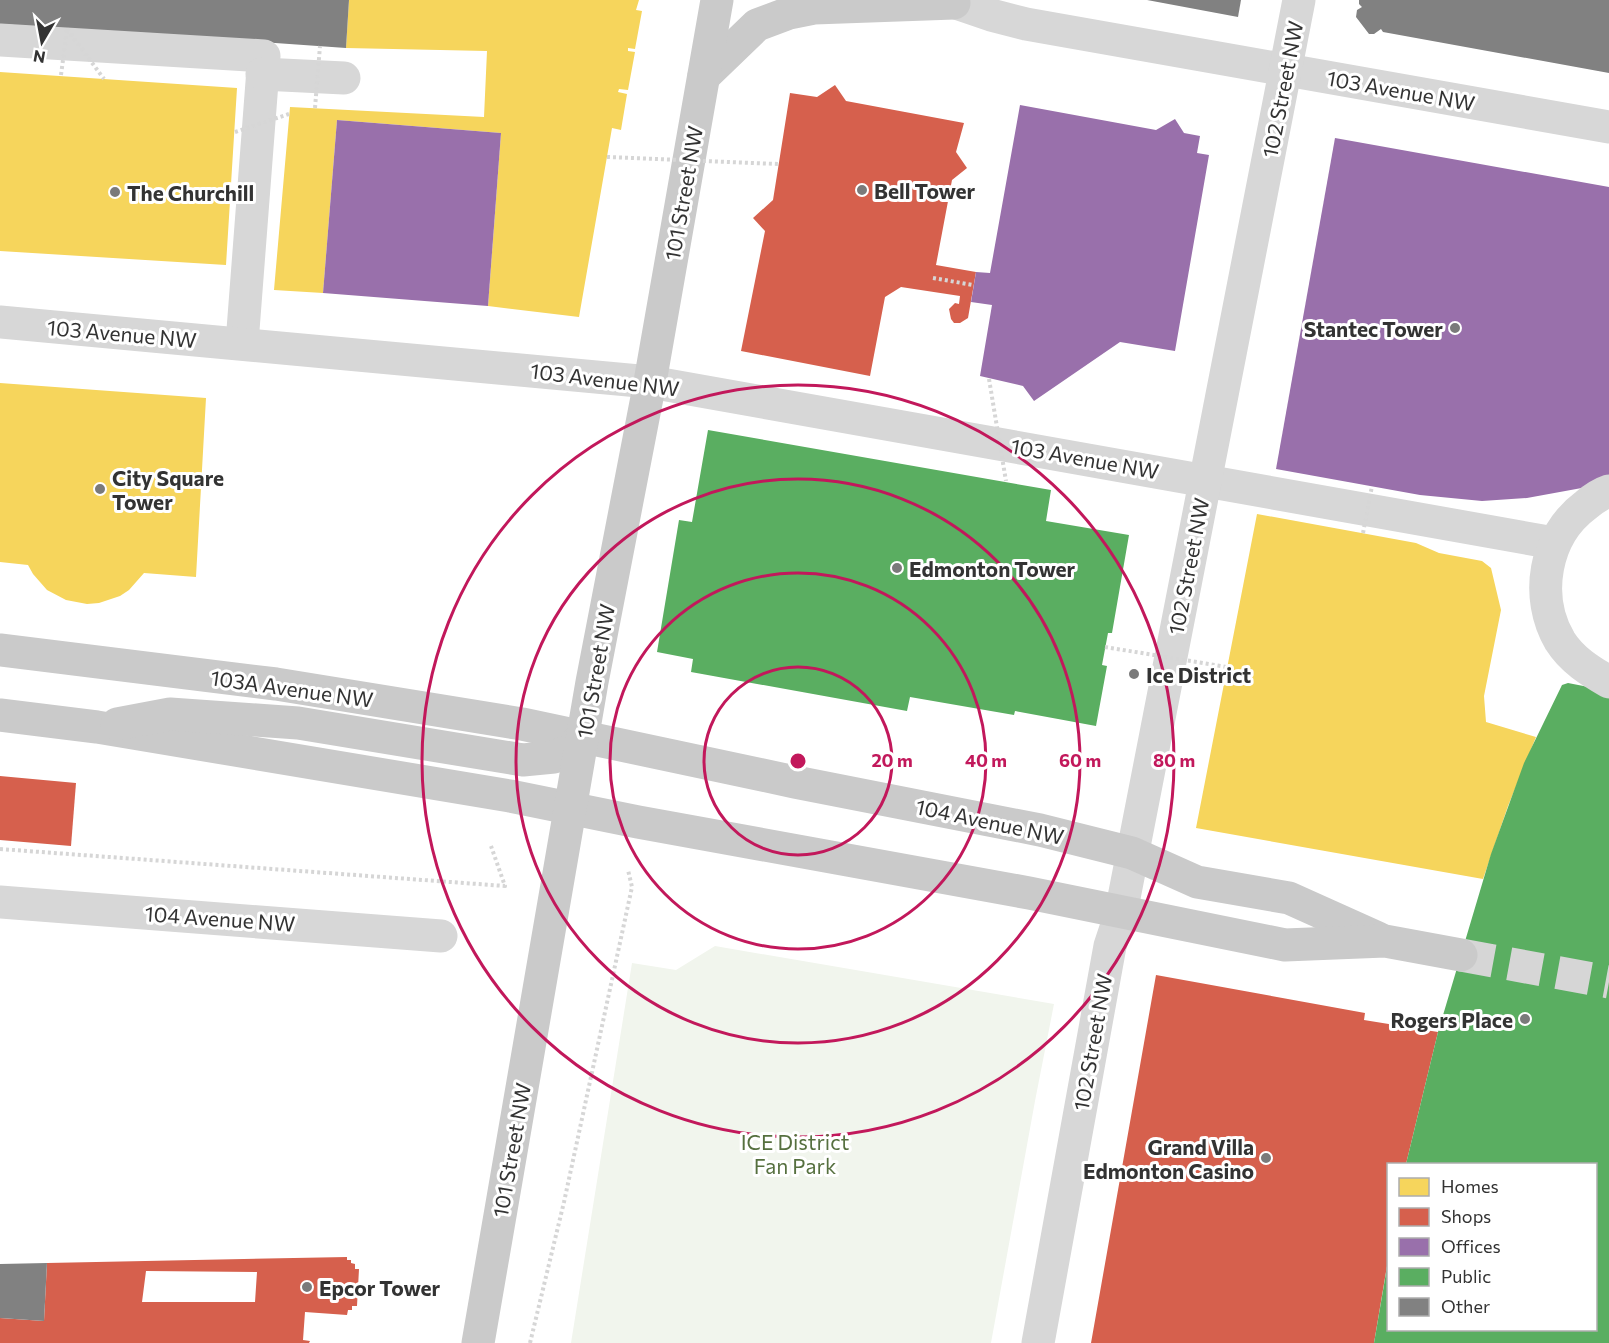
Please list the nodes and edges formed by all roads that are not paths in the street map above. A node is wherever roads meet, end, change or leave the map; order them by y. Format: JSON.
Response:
{"nodes":[{"id":1,"x":717,"y":0,"type":"edge"},
{"id":2,"x":1299,"y":0,"type":"edge"},
{"id":3,"x":950,"y":2,"type":"edge"},
{"id":4,"x":0,"y":40,"type":"edge"},
{"id":5,"x":1286,"y":69,"type":"junction"},
{"id":6,"x":262,"y":74,"type":"junction"},
{"id":7,"x":704,"y":76,"type":"junction"},
{"id":8,"x":344,"y":78,"type":"dead end"},
{"id":9,"x":1609,"y":127,"type":"edge"},
{"id":10,"x":0,"y":322,"type":"edge"},
{"id":11,"x":242,"y":343,"type":"junction"},
{"id":12,"x":650,"y":382,"type":"junction"},
{"id":13,"x":1205,"y":480,"type":"junction"},
{"id":14,"x":1609,"y":491,"type":"edge"},
{"id":15,"x":1554,"y":543,"type":"junction"},
{"id":16,"x":0,"y":636,"type":"edge"},
{"id":17,"x":0,"y":650,"type":"edge"},
{"id":18,"x":44,"y":654,"type":"junction"},
{"id":19,"x":1609,"y":682,"type":"edge"},
{"id":20,"x":0,"y":715,"type":"edge"},
{"id":21,"x":97,"y":728,"type":"junction"},
{"id":22,"x":583,"y":736,"type":"junction"},
{"id":23,"x":570,"y":808,"type":"junction"},
{"id":24,"x":1132,"y":853,"type":"junction"},
{"id":25,"x":0,"y":902,"type":"edge"},
{"id":26,"x":1121,"y":913,"type":"junction"},
{"id":27,"x":441,"y":936,"type":"dead end"},
{"id":28,"x":1385,"y":941,"type":"junction"},
{"id":29,"x":1461,"y":955,"type":"tunnel mouth"},
{"id":30,"x":478,"y":1343,"type":"edge"},
{"id":31,"x":1038,"y":1343,"type":"edge"}],
"edges":[{"from":1,"to":7,"type":"main road","name":"101 Street NW"},
{"from":2,"to":5,"type":"street","name":"102 Street NW"},
{"from":3,"to":5,"type":"street","name":"103 Avenue NW"},
{"from":3,"to":7,"type":"main road"},
{"from":4,"to":6,"type":"street"},
{"from":5,"to":9,"type":"street","name":"103 Avenue NW"},
{"from":5,"to":13,"type":"street","name":"102 Street NW"},
{"from":6,"to":8,"type":"street"},
{"from":6,"to":11,"type":"street"},
{"from":7,"to":12,"type":"main road","name":"101 Street NW"},
{"from":10,"to":11,"type":"street","name":"103 Avenue NW"},
{"from":11,"to":12,"type":"street","name":"103 Avenue NW"},
{"from":12,"to":13,"type":"street","name":"103 Avenue NW"},
{"from":12,"to":22,"type":"main road","name":"101 Street NW"},
{"from":13,"to":15,"type":"street","name":"103 Avenue NW"},
{"from":13,"to":24,"type":"street","name":"102 Street NW"},
{"from":14,"to":15,"type":"street"},
{"from":15,"to":19,"type":"street"},
{"from":16,"to":18,"type":"main road"},
{"from":17,"to":18,"type":"main road","name":"103A Avenue NW"},
{"from":18,"to":22,"type":"main road","name":"103A Avenue NW"},
{"from":20,"to":21,"type":"main road"},
{"from":21,"to":22,"type":"main road"},
{"from":21,"to":23,"type":"main road"},
{"from":22,"to":23,"type":"main road","name":"101 Street NW"},
{"from":22,"to":24,"type":"main road","name":"104 Avenue NW"},
{"from":23,"to":26,"type":"main road","name":"104 Avenue NW"},
{"from":23,"to":30,"type":"main road","name":"101 Street NW"},
{"from":24,"to":26,"type":"street","name":"102 Street NW"},
{"from":24,"to":28,"type":"main road","name":"104 Avenue NW"},
{"from":25,"to":27,"type":"street","name":"104 Avenue NW"},
{"from":26,"to":28,"type":"main road","name":"104 Avenue NW"},
{"from":26,"to":31,"type":"street","name":"102 Street NW"},
{"from":28,"to":29,"type":"main road","name":"104 Avenue NW"}]}
